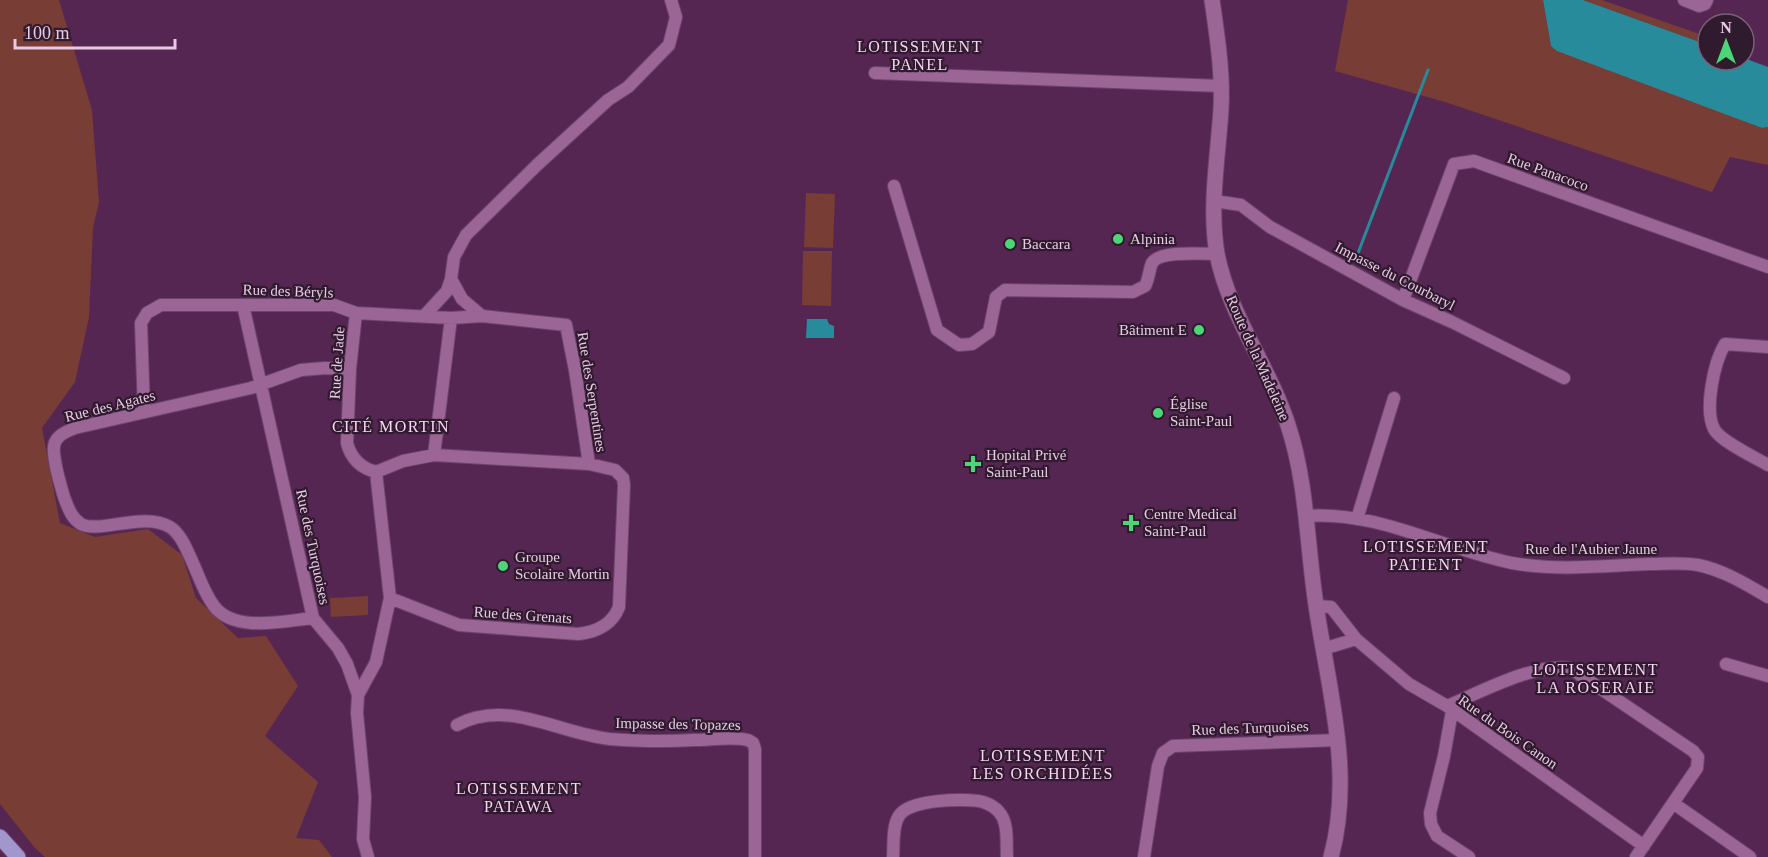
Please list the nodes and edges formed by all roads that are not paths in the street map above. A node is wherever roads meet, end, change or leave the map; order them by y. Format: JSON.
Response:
{"nodes":[{"id":1,"x":671,"y":0,"type":"edge"},
{"id":2,"x":1212,"y":0,"type":"edge"},
{"id":3,"x":1684,"y":0,"type":"edge"},
{"id":4,"x":1707,"y":0,"type":"edge"},
{"id":5,"x":875,"y":72,"type":"dead end"},
{"id":6,"x":1221,"y":86,"type":"junction"},
{"id":7,"x":894,"y":186,"type":"dead end"},
{"id":8,"x":1214,"y":201,"type":"junction"},
{"id":9,"x":1218,"y":254,"type":"junction"},
{"id":10,"x":1768,"y":267,"type":"edge"},
{"id":11,"x":452,"y":279,"type":"junction"},
{"id":12,"x":1403,"y":300,"type":"junction"},
{"id":13,"x":243,"y":305,"type":"junction"},
{"id":14,"x":356,"y":313,"type":"junction"},
{"id":15,"x":424,"y":315,"type":"junction"},
{"id":16,"x":482,"y":316,"type":"junction"},
{"id":17,"x":451,"y":318,"type":"junction"},
{"id":18,"x":566,"y":325,"type":"joint"},
{"id":19,"x":1768,"y":347,"type":"edge"},
{"id":20,"x":350,"y":369,"type":"junction"},
{"id":21,"x":1564,"y":378,"type":"dead end"},
{"id":22,"x":262,"y":384,"type":"junction"},
{"id":23,"x":1395,"y":398,"type":"dead end"},
{"id":24,"x":144,"y":412,"type":"junction"},
{"id":25,"x":434,"y":455,"type":"junction"},
{"id":26,"x":589,"y":464,"type":"junction"},
{"id":27,"x":1768,"y":465,"type":"edge"},
{"id":28,"x":376,"y":472,"type":"junction"},
{"id":29,"x":1305,"y":516,"type":"junction"},
{"id":30,"x":1357,"y":519,"type":"junction"},
{"id":31,"x":1768,"y":597,"type":"edge"},
{"id":32,"x":390,"y":598,"type":"junction"},
{"id":33,"x":1316,"y":606,"type":"junction"},
{"id":34,"x":313,"y":618,"type":"junction"},
{"id":35,"x":1356,"y":639,"type":"junction"},
{"id":36,"x":1323,"y":649,"type":"junction"},
{"id":37,"x":1726,"y":664,"type":"dead end"},
{"id":38,"x":1768,"y":676,"type":"edge"},
{"id":39,"x":358,"y":695,"type":"junction"},
{"id":40,"x":1449,"y":709,"type":"junction"},
{"id":41,"x":457,"y":725,"type":"dead end"},
{"id":42,"x":1339,"y":740,"type":"junction"},
{"id":43,"x":1673,"y":803,"type":"junction"},
{"id":44,"x":0,"y":837,"type":"edge"},
{"id":45,"x":1644,"y":846,"type":"junction"},
{"id":46,"x":18,"y":857,"type":"edge"},
{"id":47,"x":368,"y":857,"type":"edge"},
{"id":48,"x":755,"y":857,"type":"edge"},
{"id":49,"x":894,"y":857,"type":"edge"},
{"id":50,"x":1007,"y":857,"type":"edge"},
{"id":51,"x":1144,"y":857,"type":"edge"},
{"id":52,"x":1331,"y":857,"type":"edge"},
{"id":53,"x":1468,"y":857,"type":"edge"},
{"id":54,"x":1636,"y":857,"type":"edge"},
{"id":55,"x":1750,"y":857,"type":"edge"}],
"edges":[{"from":1,"to":11,"type":"street"},
{"from":2,"to":6,"type":"main road","name":"Route de la Madeleine"},
{"from":3,"to":4,"type":"street"},
{"from":5,"to":6,"type":"street"},
{"from":6,"to":8,"type":"main road","name":"Route de la Madeleine"},
{"from":7,"to":9,"type":"street"},
{"from":8,"to":9,"type":"main road","name":"Route de la Madeleine"},
{"from":8,"to":12,"type":"street","name":"Impasse du Courbaryl"},
{"from":9,"to":29,"type":"main road","name":"Route de la Madeleine"},
{"from":10,"to":12,"type":"street","name":"Rue Panacoco"},
{"from":11,"to":15,"type":"street"},
{"from":11,"to":16,"type":"street"},
{"from":12,"to":21,"type":"street","name":"Impasse du Courbaryl"},
{"from":13,"to":14,"type":"street","name":"Rue des Béryls"},
{"from":13,"to":22,"type":"street","name":"Rue des Turquoises"},
{"from":13,"to":24,"type":"street","name":"Rue des Béryls"},
{"from":14,"to":15,"type":"street","name":"Rue des Béryls"},
{"from":14,"to":20,"type":"street","name":"Rue de Jade"},
{"from":15,"to":17,"type":"street","name":"Rue des Béryls"},
{"from":16,"to":17,"type":"street","name":"Rue des Béryls"},
{"from":16,"to":18,"type":"street","name":"Rue des Béryls"},
{"from":17,"to":25,"type":"street"},
{"from":18,"to":26,"type":"street","name":"Rue des Serpentines"},
{"from":19,"to":27,"type":"street"},
{"from":20,"to":22,"type":"street","name":"Rue des Agates"},
{"from":20,"to":28,"type":"street","name":"Rue de Jade"},
{"from":22,"to":24,"type":"street","name":"Rue des Agates"},
{"from":22,"to":34,"type":"street","name":"Rue des Turquoises"},
{"from":23,"to":30,"type":"street"},
{"from":24,"to":34,"type":"street","name":"Rue des Agates"},
{"from":25,"to":26,"type":"street","name":"Rue des Grenats"},
{"from":25,"to":28,"type":"street","name":"Rue des Grenats"},
{"from":26,"to":32,"type":"street","name":"Rue des Grenats"},
{"from":28,"to":32,"type":"street"},
{"from":29,"to":30,"type":"street","name":"Rue de l'Aubier Jaune"},
{"from":29,"to":33,"type":"main road","name":"Route de la Madeleine"},
{"from":30,"to":31,"type":"street","name":"Rue de l'Aubier Jaune"},
{"from":32,"to":39,"type":"street"},
{"from":33,"to":35,"type":"street","name":"Rue du Bois Canon"},
{"from":33,"to":36,"type":"main road","name":"Route de la Madeleine"},
{"from":34,"to":39,"type":"street","name":"Rue des Turquoises"},
{"from":35,"to":36,"type":"street"},
{"from":35,"to":40,"type":"street","name":"Rue du Bois Canon"},
{"from":36,"to":42,"type":"main road","name":"Route de la Madeleine"},
{"from":37,"to":38,"type":"street"},
{"from":39,"to":47,"type":"street","name":"Rue des Turquoises"},
{"from":40,"to":43,"type":"street"},
{"from":40,"to":45,"type":"street","name":"Rue du Bois Canon"},
{"from":40,"to":53,"type":"street"},
{"from":41,"to":48,"type":"street","name":"Impasse des Topazes"},
{"from":42,"to":51,"type":"street","name":"Rue des Turquoises"},
{"from":42,"to":52,"type":"main road","name":"Route de la Madeleine"},
{"from":43,"to":45,"type":"street"},
{"from":43,"to":55,"type":"street"},
{"from":44,"to":46,"type":"main road"},
{"from":45,"to":54,"type":"street"},
{"from":49,"to":50,"type":"street"}]}
